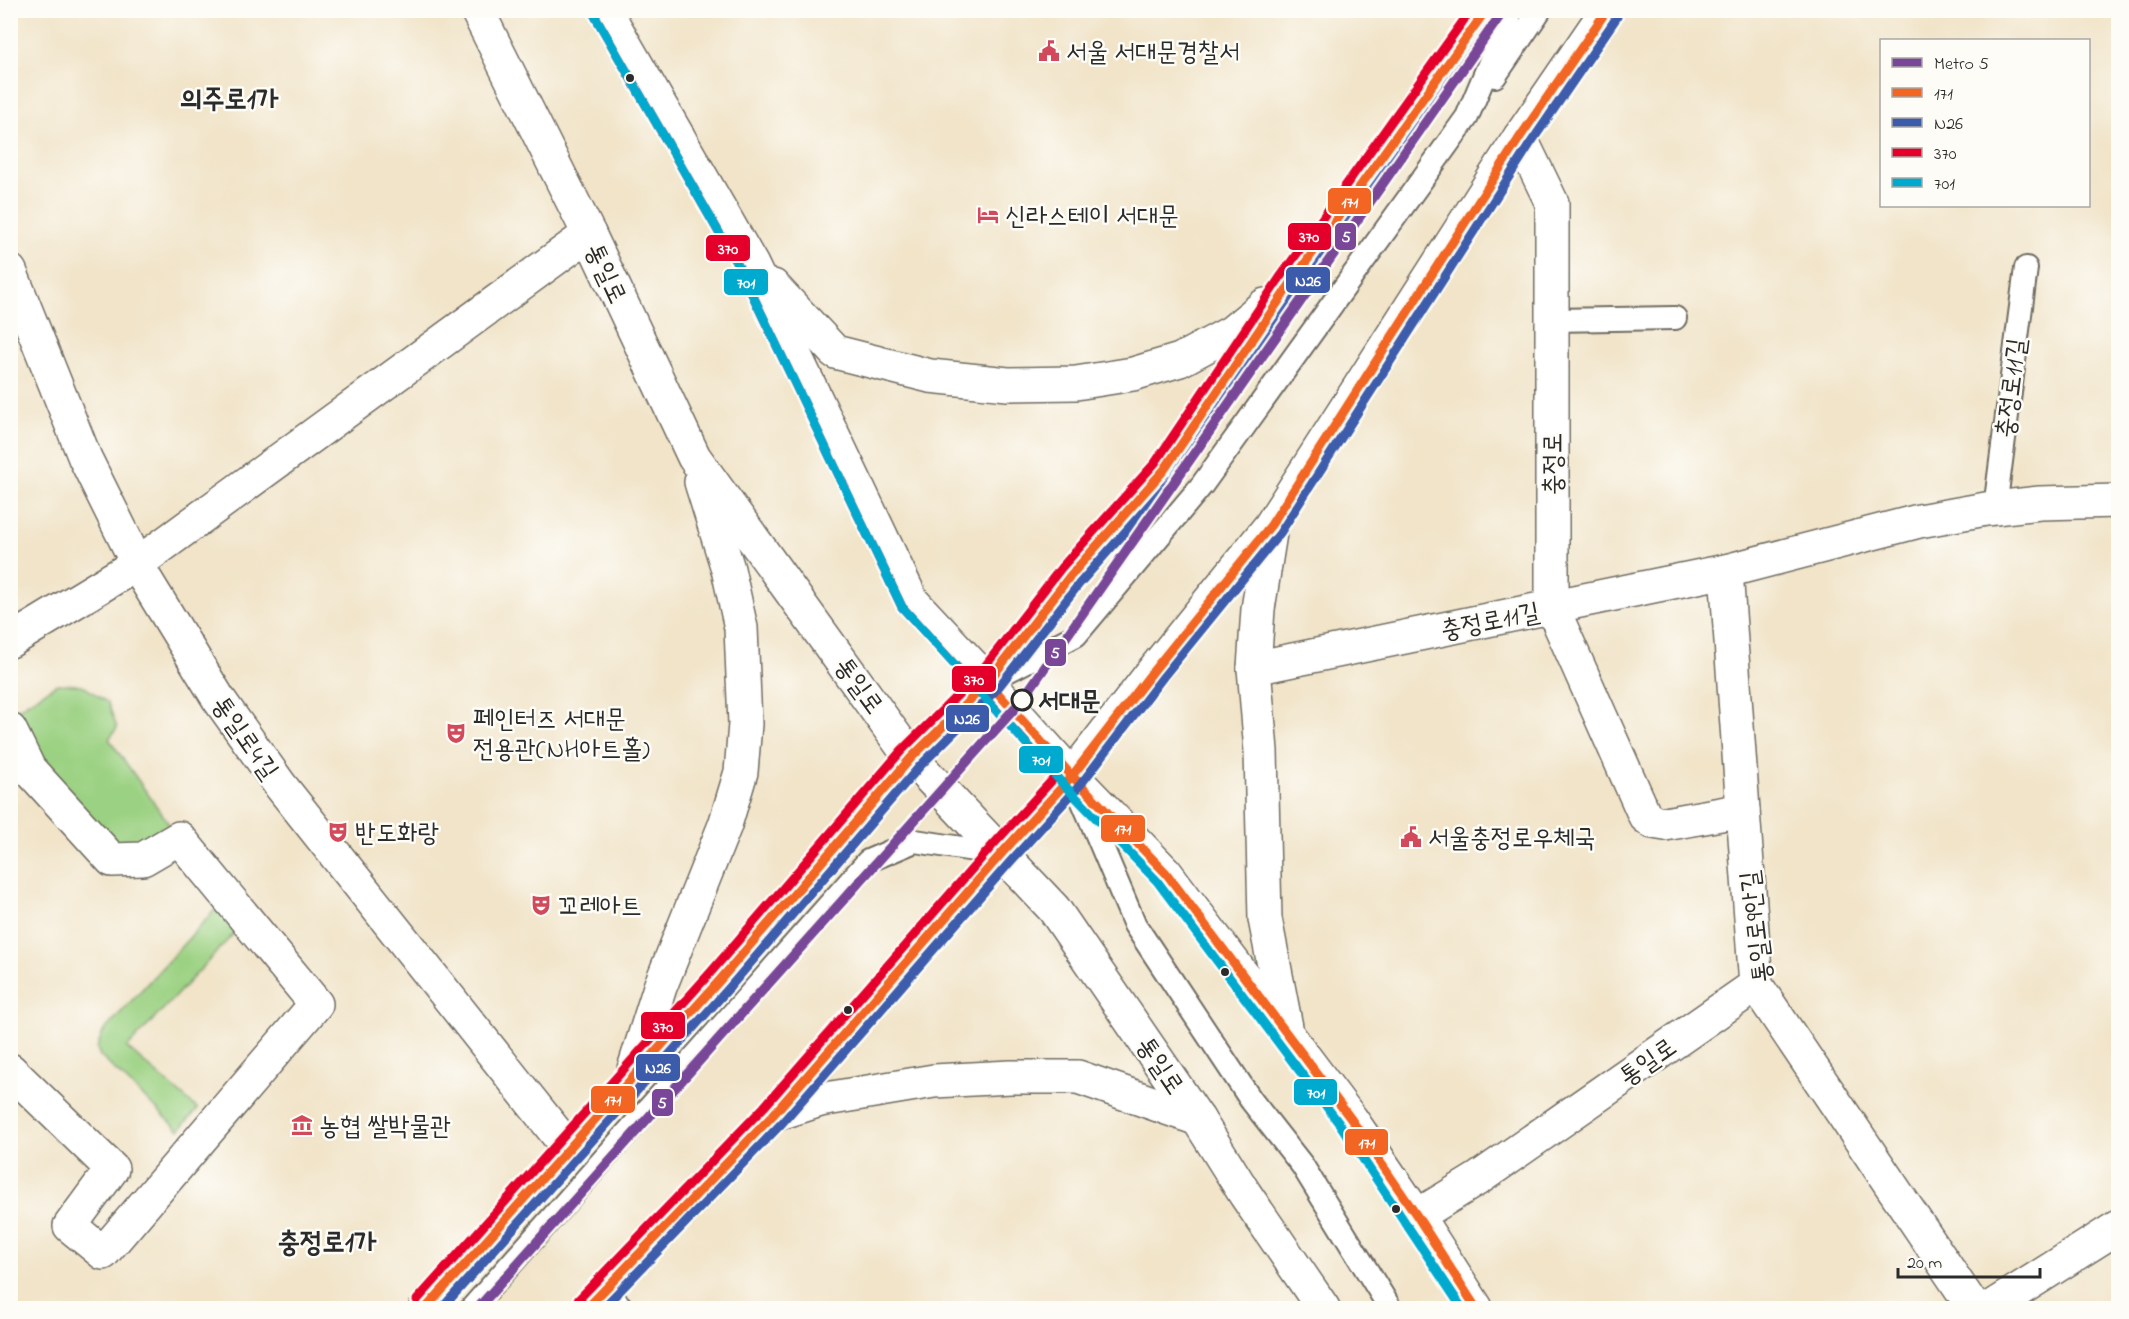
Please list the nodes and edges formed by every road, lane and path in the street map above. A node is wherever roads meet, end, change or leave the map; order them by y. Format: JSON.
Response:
{"nodes":[{"id":1,"x":477,"y":10,"type":"edge"},
{"id":2,"x":605,"y":10,"type":"edge"},
{"id":3,"x":1486,"y":10,"type":"edge"},
{"id":4,"x":1512,"y":10,"type":"edge"},
{"id":5,"x":1540,"y":10,"type":"edge"},
{"id":6,"x":1599,"y":18,"type":"edge"},
{"id":7,"x":1467,"y":117,"type":"junction"},
{"id":8,"x":1520,"y":137,"type":"junction"},
{"id":9,"x":589,"y":234,"type":"junction"},
{"id":10,"x":752,"y":265,"type":"junction"},
{"id":11,"x":2026,"y":268,"type":"dead end"},
{"id":12,"x":10,"y":271,"type":"edge"},
{"id":13,"x":1292,"y":283,"type":"junction"},
{"id":14,"x":1675,"y":318,"type":"dead end"},
{"id":15,"x":1552,"y":320,"type":"junction"},
{"id":16,"x":694,"y":457,"type":"junction"},
{"id":17,"x":2118,"y":501,"type":"edge"},
{"id":18,"x":1995,"y":508,"type":"junction"},
{"id":19,"x":1271,"y":525,"type":"junction"},
{"id":20,"x":137,"y":564,"type":"junction"},
{"id":21,"x":1726,"y":571,"type":"junction"},
{"id":22,"x":1552,"y":607,"type":"junction"},
{"id":23,"x":10,"y":640,"type":"edge"},
{"id":24,"x":1254,"y":668,"type":"junction"},
{"id":25,"x":988,"y":682,"type":"junction"},
{"id":26,"x":10,"y":730,"type":"edge"},
{"id":27,"x":910,"y":758,"type":"junction"},
{"id":28,"x":1072,"y":776,"type":"junction"},
{"id":29,"x":1743,"y":810,"type":"junction"},
{"id":30,"x":1000,"y":854,"type":"junction"},
{"id":31,"x":1756,"y":985,"type":"junction"},
{"id":32,"x":1288,"y":1036,"type":"junction"},
{"id":33,"x":10,"y":1070,"type":"edge"},
{"id":34,"x":631,"y":1079,"type":"junction"},
{"id":35,"x":773,"y":1114,"type":"junction"},
{"id":36,"x":1198,"y":1119,"type":"junction"},
{"id":37,"x":569,"y":1149,"type":"junction"},
{"id":38,"x":1417,"y":1216,"type":"junction"},
{"id":39,"x":2118,"y":1227,"type":"edge"},
{"id":40,"x":605,"y":1302,"type":"edge"},
{"id":41,"x":426,"y":1308,"type":"edge"},
{"id":42,"x":472,"y":1308,"type":"edge"},
{"id":43,"x":1323,"y":1308,"type":"edge"},
{"id":44,"x":1390,"y":1308,"type":"edge"},
{"id":45,"x":1476,"y":1308,"type":"edge"},
{"id":46,"x":1974,"y":1308,"type":"edge"},
{"id":47,"x":1990,"y":1308,"type":"edge"}],
"edges":[{"from":1,"to":9,"type":"main road","name":"통일로"},
{"from":2,"to":10,"type":"main road"},
{"from":3,"to":13,"type":"main road"},
{"from":4,"to":7,"type":"lane"},
{"from":5,"to":7,"type":"lane"},
{"from":6,"to":8,"type":"main road"},
{"from":7,"to":25,"type":"lane"},
{"from":8,"to":15,"type":"main road","name":"충정로"},
{"from":8,"to":19,"type":"main road"},
{"from":9,"to":16,"type":"main road","name":"통일로"},
{"from":9,"to":20,"type":"main road"},
{"from":10,"to":13,"type":"main road"},
{"from":10,"to":25,"type":"main road"},
{"from":11,"to":18,"type":"lane","name":"충정로11길"},
{"from":12,"to":20,"type":"main road","name":"통일로4길"},
{"from":13,"to":25,"type":"main road"},
{"from":14,"to":15,"type":"lane"},
{"from":15,"to":22,"type":"main road","name":"충정로"},
{"from":16,"to":27,"type":"main road","name":"통일로"},
{"from":16,"to":34,"type":"main road"},
{"from":17,"to":18,"type":"main road","name":"충정로11길"},
{"from":18,"to":21,"type":"main road","name":"충정로11길"},
{"from":19,"to":24,"type":"main road"},
{"from":19,"to":28,"type":"main road"},
{"from":20,"to":23,"type":"main road"},
{"from":20,"to":37,"type":"main road","name":"통일로4길"},
{"from":21,"to":22,"type":"main road","name":"충정로11길"},
{"from":21,"to":29,"type":"main road"},
{"from":22,"to":24,"type":"main road","name":"충정로11길"},
{"from":22,"to":29,"type":"main road"},
{"from":24,"to":32,"type":"main road"},
{"from":25,"to":27,"type":"main road"},
{"from":25,"to":28,"type":"main road"},
{"from":26,"to":33,"type":"main road"},
{"from":27,"to":30,"type":"main road","name":"통일로"},
{"from":27,"to":34,"type":"main road"},
{"from":28,"to":30,"type":"main road"},
{"from":28,"to":32,"type":"main road"},
{"from":28,"to":44,"type":"lane"},
{"from":29,"to":31,"type":"main road","name":"통일로9안길"},
{"from":30,"to":35,"type":"main road"},
{"from":30,"to":36,"type":"main road","name":"통일로"},
{"from":30,"to":42,"type":"lane"},
{"from":31,"to":38,"type":"main road","name":"통일로"},
{"from":31,"to":46,"type":"main road","name":"통일로9안길"},
{"from":32,"to":38,"type":"main road"},
{"from":34,"to":37,"type":"main road"},
{"from":35,"to":36,"type":"main road"},
{"from":35,"to":40,"type":"main road"},
{"from":36,"to":43,"type":"main road","name":"통일로"},
{"from":37,"to":41,"type":"main road"},
{"from":38,"to":45,"type":"main road"},
{"from":39,"to":47,"type":"main road"}]}
